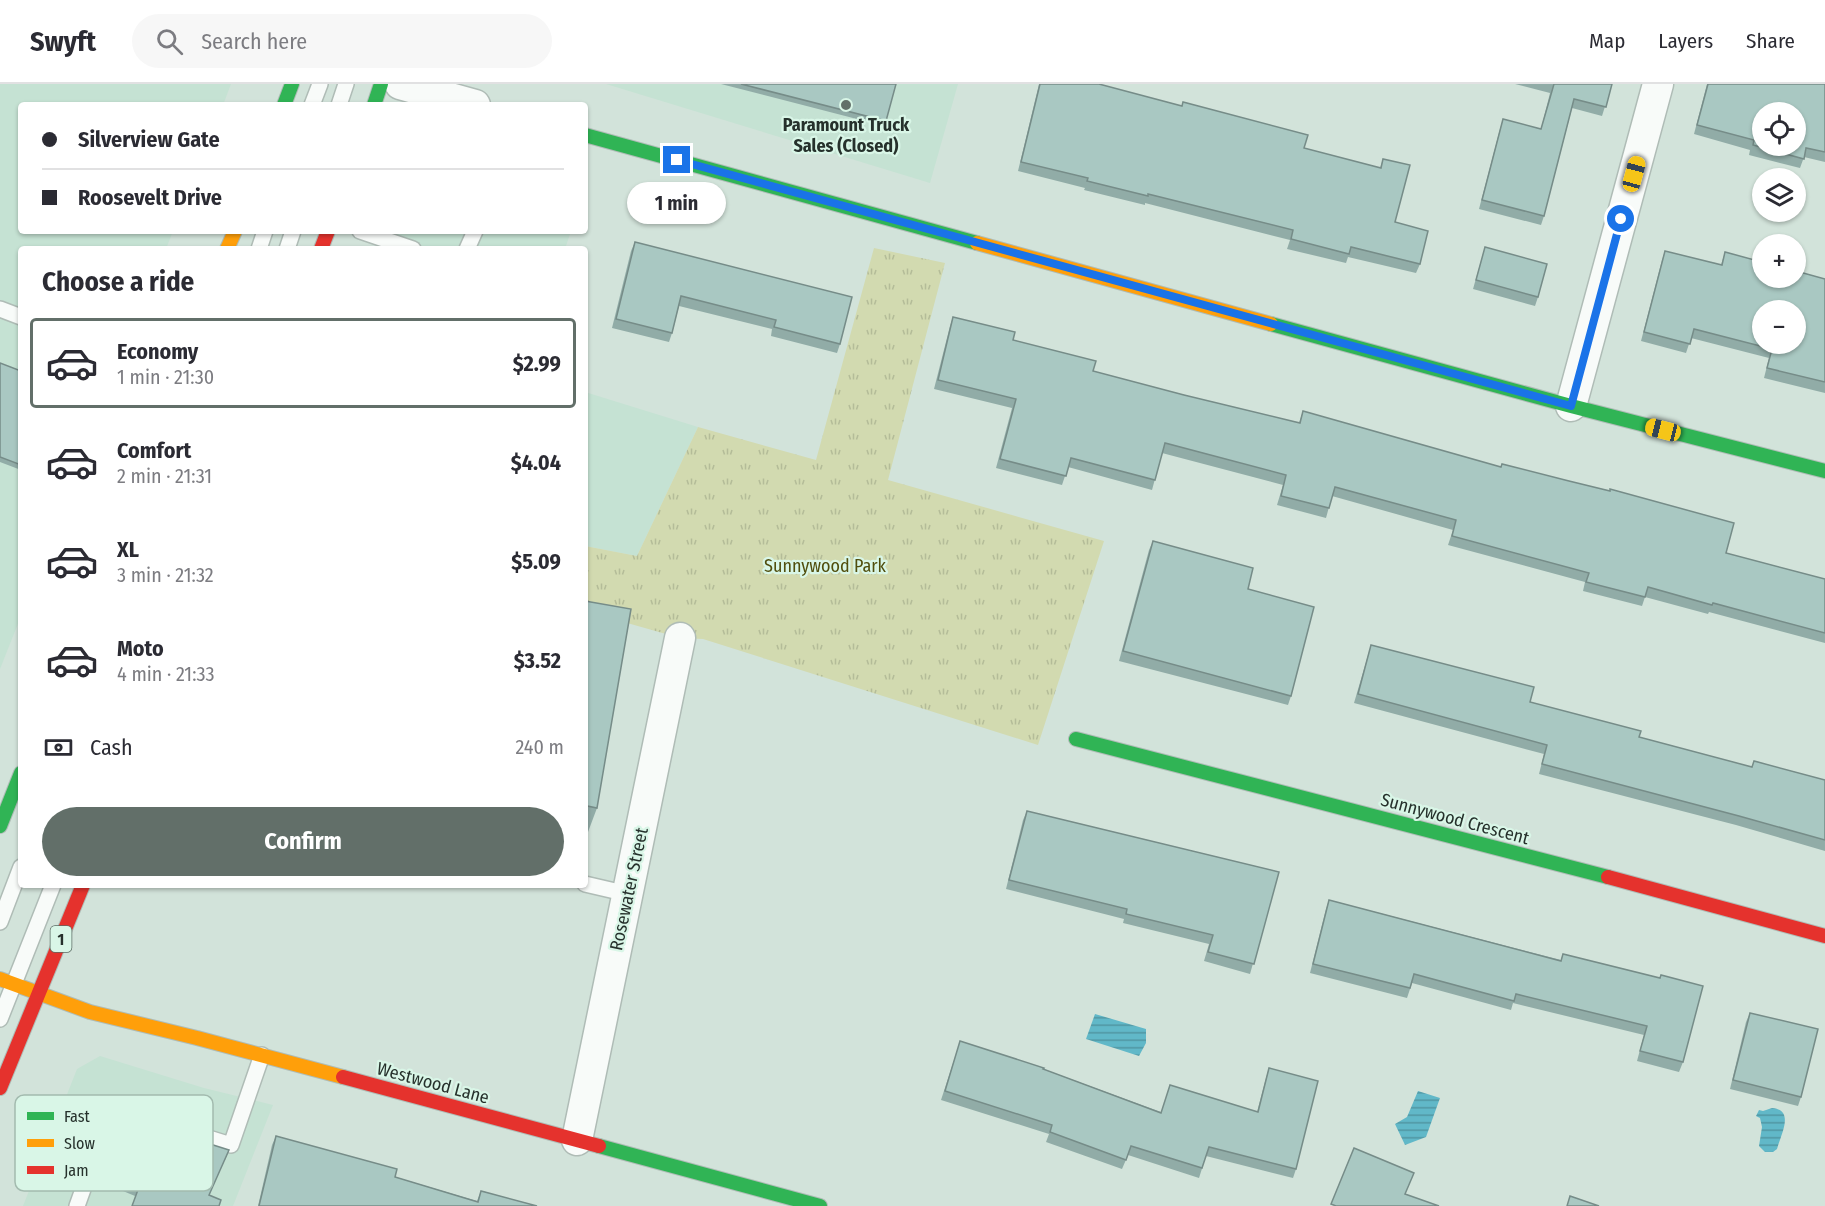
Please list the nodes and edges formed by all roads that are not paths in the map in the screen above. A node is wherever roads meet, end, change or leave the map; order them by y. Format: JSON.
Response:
{"nodes":[{"id":1,"x":292,"y":84,"type":"edge"},
{"id":2,"x":320,"y":84,"type":"edge"},
{"id":3,"x":346,"y":84,"type":"edge"},
{"id":4,"x":381,"y":84,"type":"edge"},
{"id":5,"x":400,"y":84,"type":"edge"},
{"id":6,"x":1658,"y":84,"type":"edge"},
{"id":7,"x":285,"y":102,"type":"edge"},
{"id":8,"x":313,"y":102,"type":"edge"},
{"id":9,"x":340,"y":102,"type":"edge"},
{"id":10,"x":375,"y":102,"type":"edge"},
{"id":11,"x":464,"y":102,"type":"edge"},
{"id":12,"x":588,"y":136,"type":"edge"},
{"id":13,"x":367,"y":234,"type":"edge"},
{"id":14,"x":394,"y":246,"type":"edge"},
{"id":15,"x":0,"y":309,"type":"edge"},
{"id":16,"x":18,"y":316,"type":"edge"},
{"id":17,"x":1571,"y":406,"type":"junction"},
{"id":18,"x":1825,"y":471,"type":"edge"},
{"id":19,"x":680,"y":638,"type":"dead end"},
{"id":20,"x":1076,"y":739,"type":"dead end"},
{"id":21,"x":18,"y":781,"type":"edge"},
{"id":22,"x":0,"y":826,"type":"edge"},
{"id":23,"x":18,"y":875,"type":"edge"},
{"id":24,"x":588,"y":885,"type":"edge"},
{"id":25,"x":52,"y":888,"type":"edge"},
{"id":26,"x":82,"y":888,"type":"edge"},
{"id":27,"x":628,"y":894,"type":"junction"},
{"id":28,"x":0,"y":922,"type":"edge"},
{"id":29,"x":1825,"y":936,"type":"edge"},
{"id":30,"x":7,"y":981,"type":"edge"},
{"id":31,"x":38,"y":992,"type":"junction"},
{"id":32,"x":0,"y":1019,"type":"edge"},
{"id":33,"x":262,"y":1055,"type":"junction"},
{"id":34,"x":0,"y":1088,"type":"edge"},
{"id":35,"x":213,"y":1139,"type":"edge"},
{"id":36,"x":577,"y":1140,"type":"junction"},
{"id":37,"x":82,"y":1191,"type":"edge"},
{"id":38,"x":77,"y":1206,"type":"edge"},
{"id":39,"x":820,"y":1206,"type":"edge"}],
"edges":[{"from":1,"to":7,"type":"street"},
{"from":2,"to":8,"type":"lane"},
{"from":3,"to":9,"type":"lane"},
{"from":4,"to":10,"type":"street"},
{"from":5,"to":11,"type":"street"},
{"from":6,"to":17,"type":"street"},
{"from":12,"to":17,"type":"street"},
{"from":13,"to":14,"type":"lane"},
{"from":15,"to":16,"type":"lane"},
{"from":17,"to":18,"type":"street"},
{"from":19,"to":27,"type":"street","name":"Rosewater Street"},
{"from":20,"to":29,"type":"street","name":"Sunnywood Crescent"},
{"from":21,"to":22,"type":"street"},
{"from":23,"to":28,"type":"lane"},
{"from":24,"to":27,"type":"lane"},
{"from":25,"to":30,"type":"lane"},
{"from":26,"to":31,"type":"street","number":"1"},
{"from":27,"to":36,"type":"street","name":"Rosewater Street"},
{"from":30,"to":31,"type":"street","name":"Westwood Lane"},
{"from":30,"to":32,"type":"lane"},
{"from":31,"to":33,"type":"street","name":"Westwood Lane"},
{"from":31,"to":34,"type":"street","number":"1"},
{"from":33,"to":35,"type":"lane"},
{"from":33,"to":36,"type":"street","name":"Westwood Lane"},
{"from":36,"to":39,"type":"street","name":"Westwood Lane"},
{"from":37,"to":38,"type":"lane"}]}
